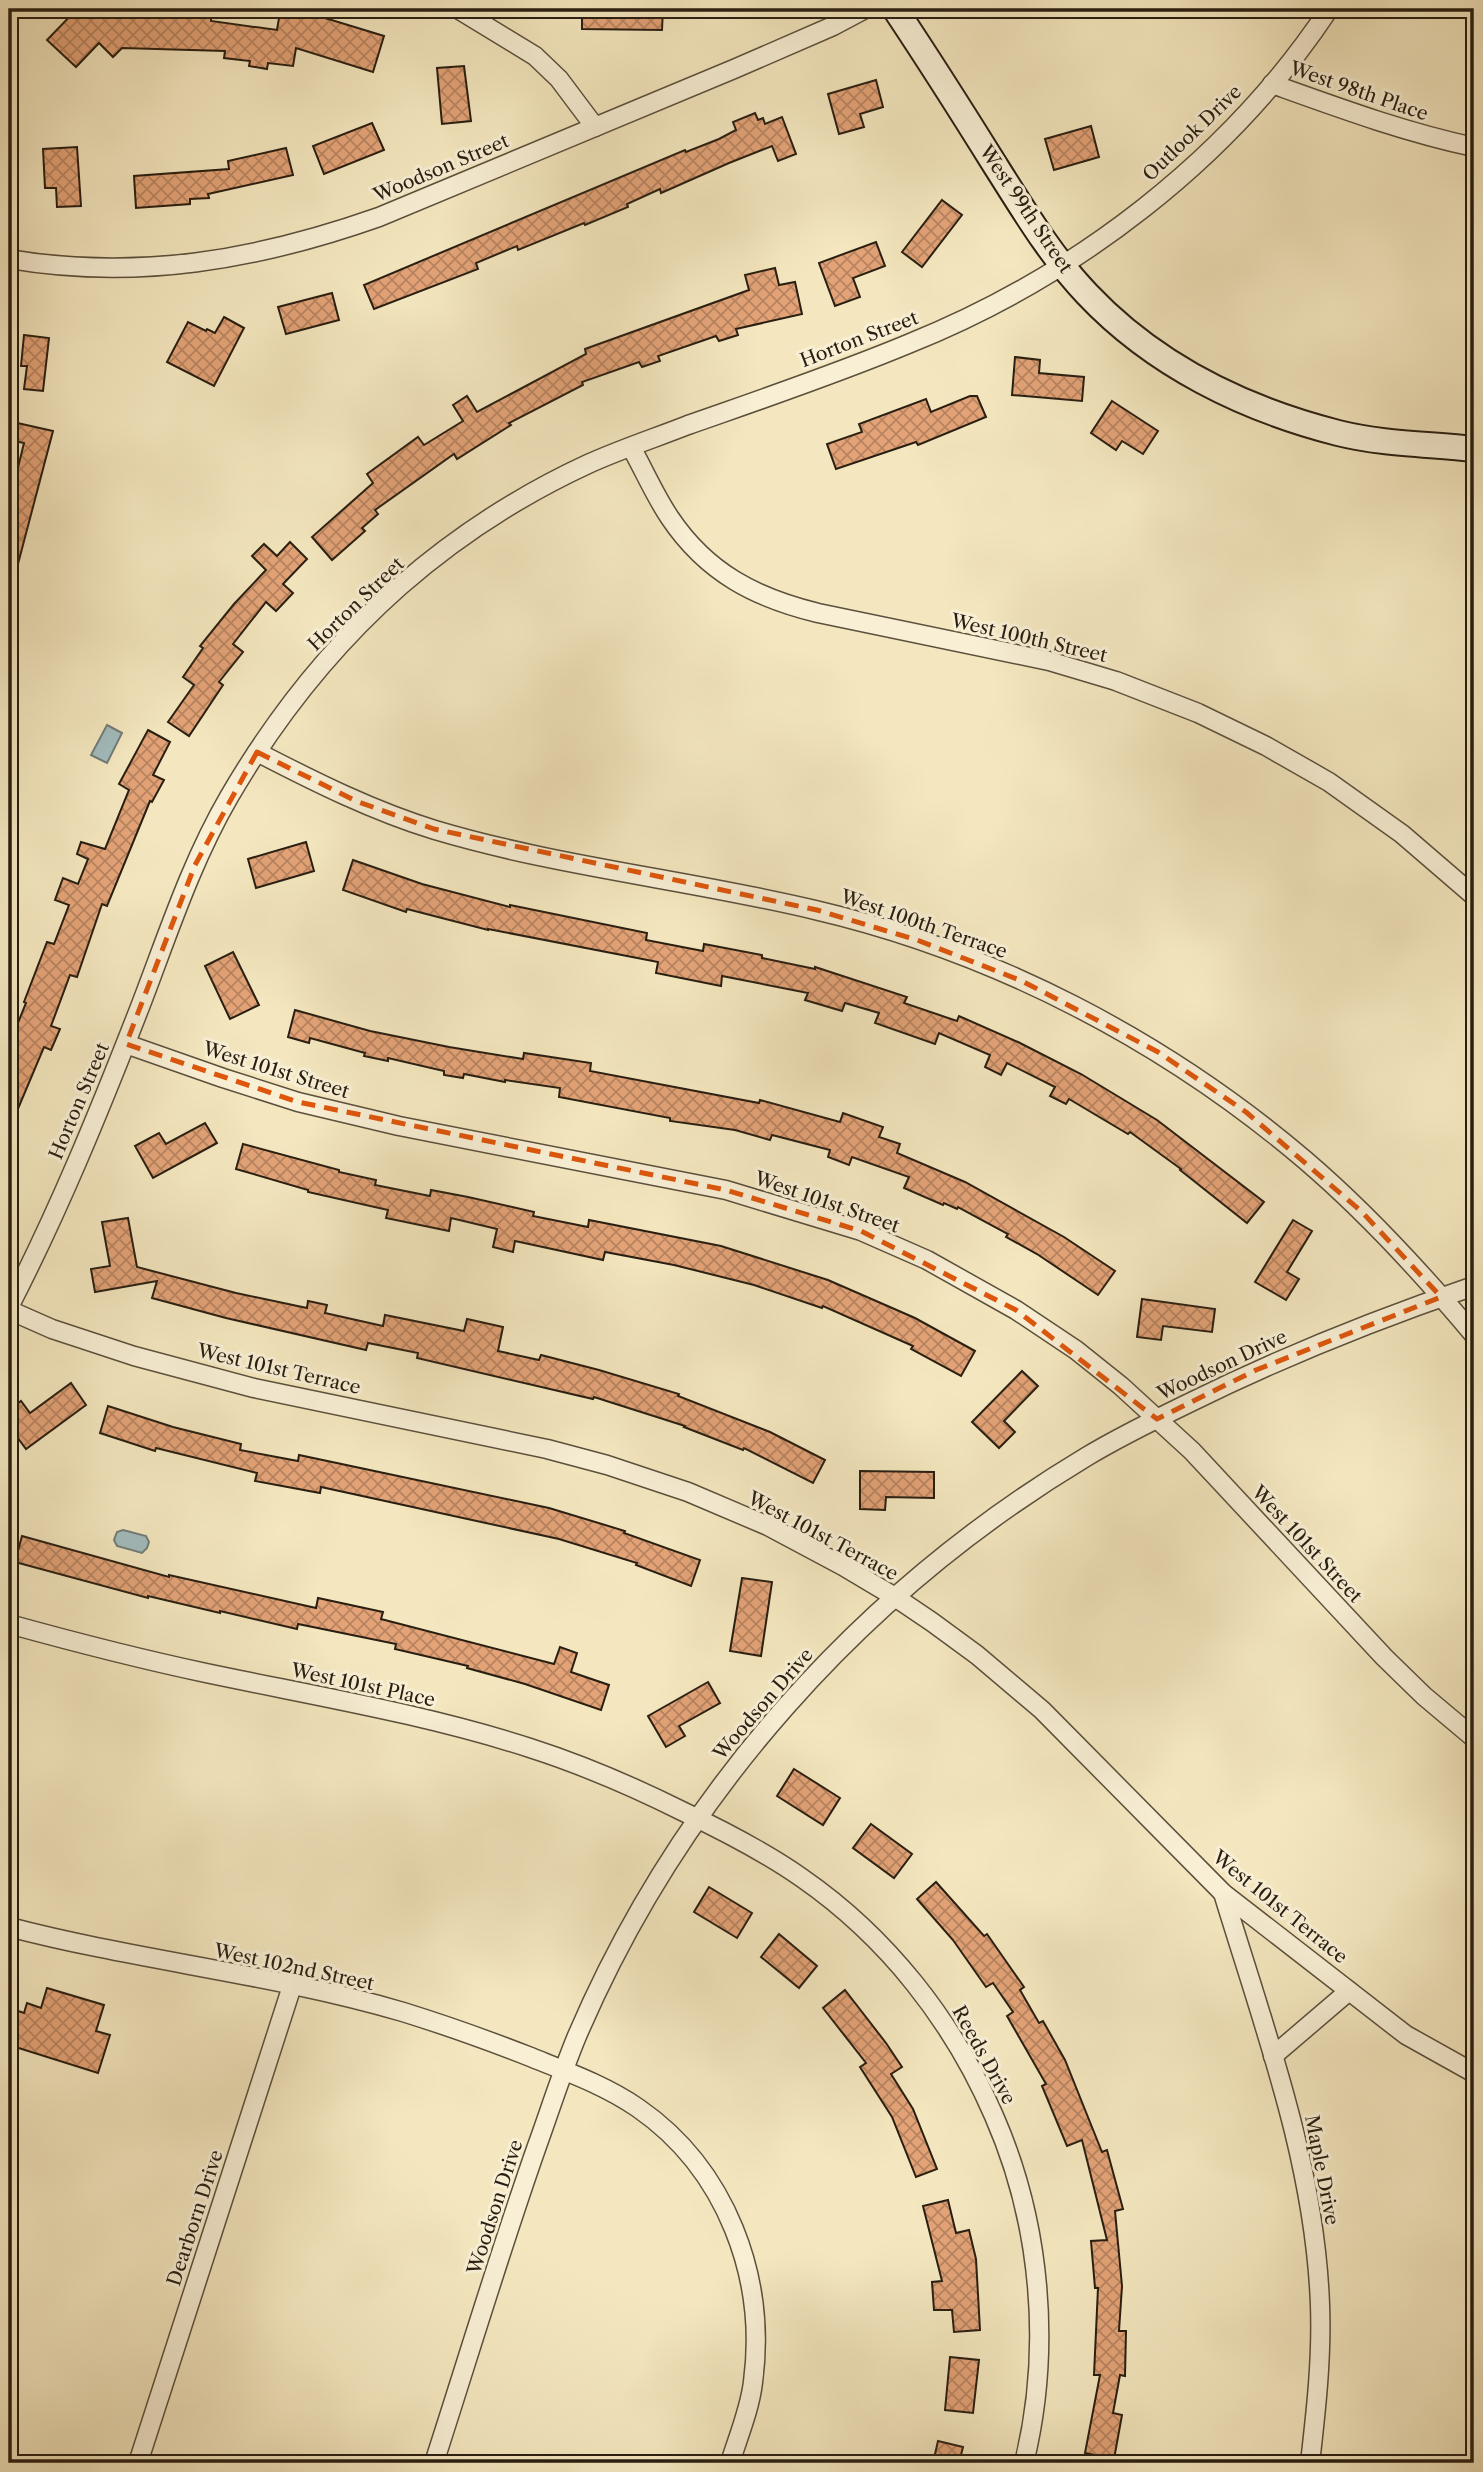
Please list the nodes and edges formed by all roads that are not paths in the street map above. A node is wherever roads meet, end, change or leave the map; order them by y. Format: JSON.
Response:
{"nodes":[{"id":1,"x":458,"y":9,"type":"edge"},
{"id":2,"x":866,"y":9,"type":"edge"},
{"id":3,"x":895,"y":9,"type":"edge"},
{"id":4,"x":1329,"y":9,"type":"edge"},
{"id":5,"x":1272,"y":84,"type":"junction"},
{"id":6,"x":596,"y":127,"type":"junction"},
{"id":7,"x":1474,"y":147,"type":"edge"},
{"id":8,"x":9,"y":260,"type":"edge"},
{"id":9,"x":1062,"y":265,"type":"junction"},
{"id":10,"x":631,"y":447,"type":"junction"},
{"id":11,"x":1474,"y":449,"type":"edge"},
{"id":12,"x":257,"y":752,"type":"junction"},
{"id":13,"x":1474,"y":896,"type":"edge"},
{"id":14,"x":126,"y":1044,"type":"junction"},
{"id":15,"x":1474,"y":1286,"type":"edge"},
{"id":16,"x":1441,"y":1297,"type":"junction"},
{"id":17,"x":9,"y":1309,"type":"edge"},
{"id":18,"x":1474,"y":1335,"type":"edge"},
{"id":19,"x":1157,"y":1419,"type":"junction"},
{"id":20,"x":895,"y":1597,"type":"junction"},
{"id":21,"x":9,"y":1624,"type":"edge"},
{"id":22,"x":1474,"y":1738,"type":"edge"},
{"id":23,"x":698,"y":1819,"type":"junction"},
{"id":24,"x":1223,"y":1893,"type":"junction"},
{"id":25,"x":9,"y":1927,"type":"edge"},
{"id":26,"x":292,"y":1986,"type":"junction"},
{"id":27,"x":1349,"y":1991,"type":"junction"},
{"id":28,"x":1273,"y":2056,"type":"junction"},
{"id":29,"x":564,"y":2071,"type":"junction"},
{"id":30,"x":1474,"y":2073,"type":"edge"},
{"id":31,"x":138,"y":2463,"type":"edge"},
{"id":32,"x":434,"y":2463,"type":"edge"},
{"id":33,"x":730,"y":2463,"type":"edge"},
{"id":34,"x":1024,"y":2463,"type":"edge"},
{"id":35,"x":1310,"y":2463,"type":"edge"}],
"edges":[{"from":1,"to":6,"type":"street"},
{"from":2,"to":6,"type":"street","name":"Woodson Street"},
{"from":3,"to":9,"type":"street","name":"West 99th Street"},
{"from":4,"to":5,"type":"street","name":"Outlook Drive"},
{"from":5,"to":7,"type":"street","name":"West 98th Place"},
{"from":5,"to":9,"type":"street","name":"Outlook Drive"},
{"from":6,"to":8,"type":"street","name":"Woodson Street"},
{"from":9,"to":10,"type":"street","name":"Horton Street"},
{"from":9,"to":11,"type":"street","name":"West 99th Street"},
{"from":10,"to":12,"type":"street","name":"Horton Street"},
{"from":10,"to":13,"type":"street","name":"West 100th Street"},
{"from":12,"to":14,"type":"street","name":"Horton Street"},
{"from":12,"to":16,"type":"street","name":"West 100th Terrace"},
{"from":14,"to":17,"type":"street","name":"Horton Street"},
{"from":14,"to":19,"type":"street","name":"West 101st Street"},
{"from":15,"to":16,"type":"street","name":"Woodson Drive"},
{"from":16,"to":18,"type":"street","name":"West 100th Terrace"},
{"from":16,"to":19,"type":"street","name":"Woodson Drive"},
{"from":17,"to":20,"type":"street","name":"West 101st Terrace"},
{"from":19,"to":20,"type":"street","name":"Woodson Drive"},
{"from":19,"to":22,"type":"street","name":"West 101st Street"},
{"from":20,"to":23,"type":"street","name":"Woodson Drive"},
{"from":20,"to":24,"type":"street","name":"West 101st Terrace"},
{"from":21,"to":23,"type":"street","name":"West 101st Place"},
{"from":23,"to":29,"type":"street","name":"Woodson Drive"},
{"from":23,"to":34,"type":"street","name":"Reeds Drive"},
{"from":24,"to":27,"type":"street","name":"West 101st Terrace"},
{"from":24,"to":28,"type":"street","name":"Maple Drive"},
{"from":25,"to":26,"type":"street","name":"West 102nd Street"},
{"from":26,"to":29,"type":"street","name":"West 102nd Street"},
{"from":26,"to":31,"type":"street","name":"Dearborn Drive"},
{"from":27,"to":28,"type":"street"},
{"from":27,"to":30,"type":"street","name":"West 101st Terrace"},
{"from":28,"to":35,"type":"street","name":"Maple Drive"},
{"from":29,"to":32,"type":"street","name":"Woodson Drive"},
{"from":29,"to":33,"type":"street"}]}
